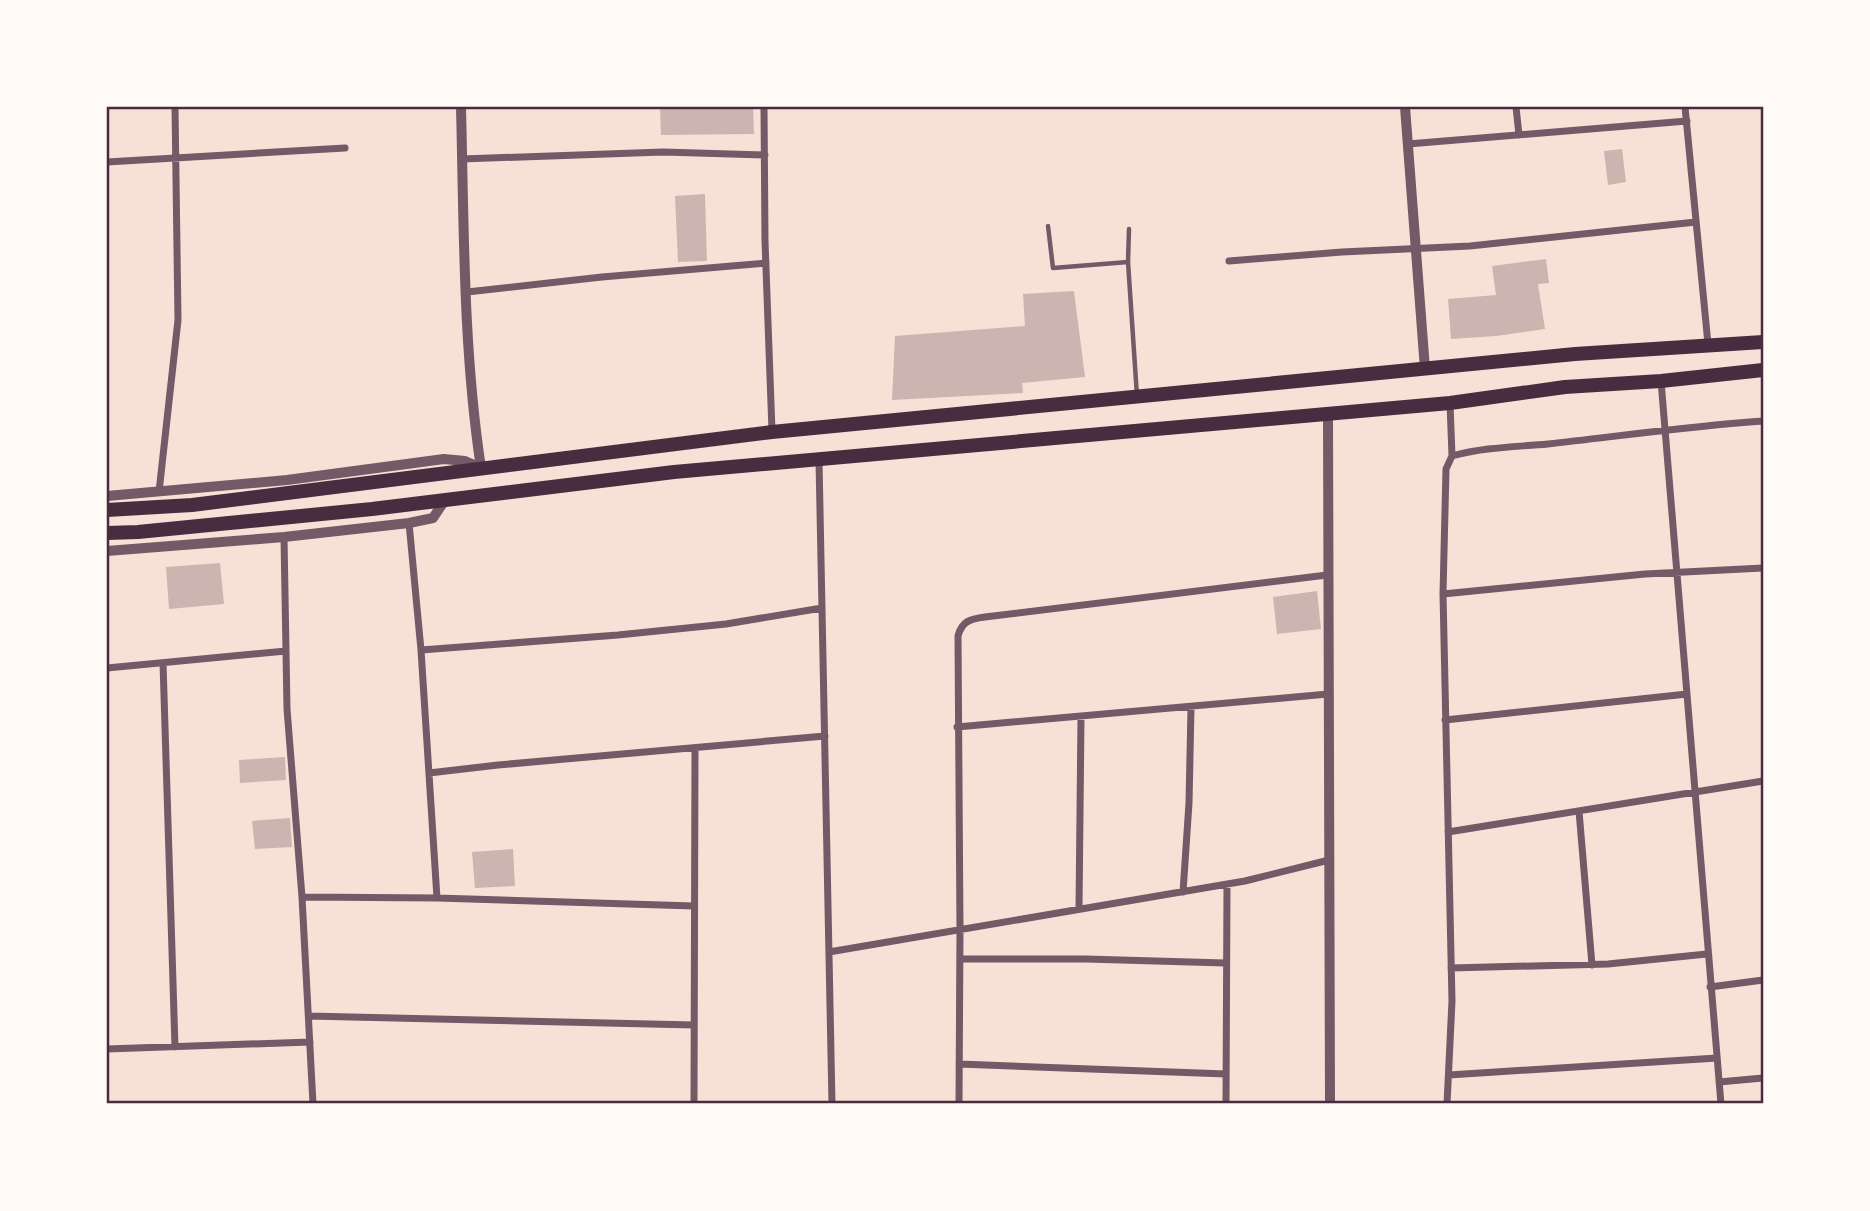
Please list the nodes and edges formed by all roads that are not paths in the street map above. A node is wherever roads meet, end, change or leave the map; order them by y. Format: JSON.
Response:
{"nodes":[{"id":1,"x":175,"y":107,"type":"edge"},
{"id":2,"x":461,"y":107,"type":"edge"},
{"id":3,"x":764,"y":107,"type":"edge"},
{"id":4,"x":1405,"y":107,"type":"edge"},
{"id":5,"x":1516,"y":107,"type":"edge"},
{"id":6,"x":1685,"y":107,"type":"edge"},
{"id":7,"x":1686,"y":121,"type":"junction"},
{"id":8,"x":1519,"y":135,"type":"junction"},
{"id":9,"x":1408,"y":144,"type":"junction"},
{"id":10,"x":345,"y":148,"type":"dead end"},
{"id":11,"x":765,"y":155,"type":"junction"},
{"id":12,"x":174,"y":159,"type":"junction"},
{"id":13,"x":463,"y":159,"type":"junction"},
{"id":14,"x":107,"y":162,"type":"edge"},
{"id":15,"x":1696,"y":222,"type":"junction"},
{"id":16,"x":1048,"y":226,"type":"dead end"},
{"id":17,"x":1129,"y":229,"type":"dead end"},
{"id":18,"x":1416,"y":249,"type":"junction"},
{"id":19,"x":1229,"y":261,"type":"dead end"},
{"id":20,"x":1128,"y":262,"type":"junction"},
{"id":21,"x":766,"y":263,"type":"junction"},
{"id":22,"x":467,"y":292,"type":"junction"},
{"id":23,"x":1763,"y":342,"type":"edge"},
{"id":24,"x":1709,"y":344,"type":"junction"},
{"id":25,"x":1425,"y":369,"type":"junction"},
{"id":26,"x":1763,"y":370,"type":"edge"},
{"id":27,"x":1661,"y":381,"type":"junction"},
{"id":28,"x":1137,"y":396,"type":"junction"},
{"id":29,"x":1450,"y":403,"type":"junction"},
{"id":30,"x":1328,"y":415,"type":"junction"},
{"id":31,"x":1763,"y":421,"type":"edge"},
{"id":32,"x":1664,"y":429,"type":"junction"},
{"id":33,"x":772,"y":432,"type":"junction"},
{"id":34,"x":1452,"y":456,"type":"junction"},
{"id":35,"x":819,"y":461,"type":"junction"},
{"id":36,"x":481,"y":468,"type":"junction"},
{"id":37,"x":159,"y":492,"type":"junction"},
{"id":38,"x":107,"y":496,"type":"edge"},
{"id":39,"x":445,"y":500,"type":"junction"},
{"id":40,"x":107,"y":510,"type":"edge"},
{"id":41,"x":409,"y":523,"type":"junction"},
{"id":42,"x":107,"y":533,"type":"edge"},
{"id":43,"x":284,"y":537,"type":"junction"},
{"id":44,"x":107,"y":551,"type":"edge"},
{"id":45,"x":1763,"y":569,"type":"edge"},
{"id":46,"x":1676,"y":573,"type":"junction"},
{"id":47,"x":1327,"y":575,"type":"junction"},
{"id":48,"x":1443,"y":594,"type":"junction"},
{"id":49,"x":822,"y":608,"type":"junction"},
{"id":50,"x":421,"y":650,"type":"junction"},
{"id":51,"x":286,"y":652,"type":"junction"},
{"id":52,"x":163,"y":663,"type":"junction"},
{"id":53,"x":107,"y":668,"type":"edge"},
{"id":54,"x":1328,"y":694,"type":"junction"},
{"id":55,"x":1687,"y":694,"type":"junction"},
{"id":56,"x":1191,"y":708,"type":"junction"},
{"id":57,"x":1081,"y":717,"type":"junction"},
{"id":58,"x":1445,"y":720,"type":"junction"},
{"id":59,"x":957,"y":727,"type":"junction"},
{"id":60,"x":825,"y":736,"type":"junction"},
{"id":61,"x":695,"y":748,"type":"junction"},
{"id":62,"x":429,"y":773,"type":"junction"},
{"id":63,"x":1763,"y":781,"type":"edge"},
{"id":64,"x":1695,"y":791,"type":"junction"},
{"id":65,"x":1579,"y":811,"type":"junction"},
{"id":66,"x":1448,"y":832,"type":"junction"},
{"id":67,"x":1329,"y":860,"type":"junction"},
{"id":68,"x":1227,"y":884,"type":"junction"},
{"id":69,"x":1183,"y":892,"type":"junction"},
{"id":70,"x":303,"y":897,"type":"junction"},
{"id":71,"x":437,"y":898,"type":"junction"},
{"id":72,"x":694,"y":906,"type":"junction"},
{"id":73,"x":1079,"y":909,"type":"junction"},
{"id":74,"x":960,"y":930,"type":"junction"},
{"id":75,"x":829,"y":953,"type":"junction"},
{"id":76,"x":1707,"y":954,"type":"junction"},
{"id":77,"x":960,"y":959,"type":"junction"},
{"id":78,"x":1225,"y":963,"type":"junction"},
{"id":79,"x":1592,"y":965,"type":"junction"},
{"id":80,"x":1451,"y":968,"type":"junction"},
{"id":81,"x":1763,"y":980,"type":"edge"},
{"id":82,"x":1710,"y":987,"type":"junction"},
{"id":83,"x":309,"y":1016,"type":"junction"},
{"id":84,"x":694,"y":1025,"type":"junction"},
{"id":85,"x":310,"y":1042,"type":"junction"},
{"id":86,"x":175,"y":1047,"type":"junction"},
{"id":87,"x":107,"y":1049,"type":"edge"},
{"id":88,"x":1717,"y":1058,"type":"junction"},
{"id":89,"x":959,"y":1064,"type":"junction"},
{"id":90,"x":1226,"y":1074,"type":"junction"},
{"id":91,"x":1449,"y":1074,"type":"junction"},
{"id":92,"x":1763,"y":1078,"type":"edge"},
{"id":93,"x":1719,"y":1082,"type":"junction"},
{"id":94,"x":313,"y":1104,"type":"edge"},
{"id":95,"x":694,"y":1104,"type":"edge"},
{"id":96,"x":832,"y":1104,"type":"edge"},
{"id":97,"x":958,"y":1104,"type":"edge"},
{"id":98,"x":1226,"y":1104,"type":"edge"},
{"id":99,"x":1330,"y":1104,"type":"edge"},
{"id":100,"x":1447,"y":1104,"type":"edge"},
{"id":101,"x":1721,"y":1104,"type":"edge"}],
"edges":[{"from":1,"to":12,"type":"street"},
{"from":2,"to":13,"type":"street"},
{"from":3,"to":11,"type":"street"},
{"from":4,"to":9,"type":"street"},
{"from":5,"to":8,"type":"street"},
{"from":6,"to":7,"type":"street"},
{"from":7,"to":8,"type":"street"},
{"from":7,"to":15,"type":"street"},
{"from":8,"to":9,"type":"street"},
{"from":9,"to":18,"type":"street"},
{"from":10,"to":12,"type":"street"},
{"from":11,"to":13,"type":"street"},
{"from":11,"to":21,"type":"street"},
{"from":12,"to":14,"type":"street"},
{"from":12,"to":37,"type":"street"},
{"from":13,"to":22,"type":"street"},
{"from":15,"to":18,"type":"street"},
{"from":15,"to":24,"type":"street"},
{"from":16,"to":20,"type":"lane"},
{"from":17,"to":20,"type":"lane"},
{"from":18,"to":19,"type":"street"},
{"from":18,"to":25,"type":"street"},
{"from":20,"to":28,"type":"lane"},
{"from":21,"to":22,"type":"street"},
{"from":21,"to":33,"type":"street"},
{"from":22,"to":36,"type":"street"},
{"from":23,"to":24,"type":"main road"},
{"from":24,"to":25,"type":"main road"},
{"from":25,"to":28,"type":"main road"},
{"from":26,"to":27,"type":"main road"},
{"from":27,"to":29,"type":"main road"},
{"from":27,"to":32,"type":"street"},
{"from":28,"to":33,"type":"main road"},
{"from":29,"to":30,"type":"main road"},
{"from":29,"to":34,"type":"street"},
{"from":30,"to":35,"type":"main road"},
{"from":30,"to":47,"type":"street"},
{"from":31,"to":32,"type":"street"},
{"from":32,"to":34,"type":"street"},
{"from":32,"to":46,"type":"street"},
{"from":33,"to":36,"type":"main road"},
{"from":34,"to":48,"type":"street"},
{"from":35,"to":39,"type":"main road"},
{"from":35,"to":49,"type":"street"},
{"from":36,"to":37,"type":"street"},
{"from":36,"to":40,"type":"main road"},
{"from":37,"to":38,"type":"street"},
{"from":39,"to":41,"type":"street"},
{"from":39,"to":42,"type":"main road"},
{"from":41,"to":43,"type":"street"},
{"from":41,"to":50,"type":"street"},
{"from":43,"to":44,"type":"street"},
{"from":43,"to":51,"type":"street"},
{"from":45,"to":46,"type":"street"},
{"from":46,"to":48,"type":"street"},
{"from":46,"to":55,"type":"street"},
{"from":47,"to":54,"type":"street"},
{"from":47,"to":59,"type":"street"},
{"from":48,"to":58,"type":"street"},
{"from":49,"to":50,"type":"street"},
{"from":49,"to":60,"type":"street"},
{"from":50,"to":62,"type":"street"},
{"from":51,"to":52,"type":"street"},
{"from":51,"to":70,"type":"street"},
{"from":52,"to":53,"type":"street"},
{"from":52,"to":86,"type":"street"},
{"from":54,"to":56,"type":"street"},
{"from":54,"to":67,"type":"street"},
{"from":55,"to":58,"type":"street"},
{"from":55,"to":64,"type":"street"},
{"from":56,"to":57,"type":"street"},
{"from":56,"to":69,"type":"street"},
{"from":57,"to":59,"type":"street"},
{"from":57,"to":73,"type":"street"},
{"from":58,"to":66,"type":"street"},
{"from":59,"to":74,"type":"street"},
{"from":60,"to":61,"type":"street"},
{"from":60,"to":75,"type":"street"},
{"from":61,"to":62,"type":"street"},
{"from":61,"to":72,"type":"street"},
{"from":62,"to":71,"type":"street"},
{"from":63,"to":64,"type":"street"},
{"from":64,"to":65,"type":"street"},
{"from":64,"to":76,"type":"street"},
{"from":65,"to":66,"type":"street"},
{"from":65,"to":79,"type":"street"},
{"from":66,"to":80,"type":"street"},
{"from":67,"to":68,"type":"street"},
{"from":67,"to":99,"type":"street"},
{"from":68,"to":69,"type":"street"},
{"from":68,"to":78,"type":"street"},
{"from":69,"to":73,"type":"street"},
{"from":70,"to":71,"type":"street"},
{"from":70,"to":83,"type":"street"},
{"from":71,"to":72,"type":"street"},
{"from":72,"to":84,"type":"street"},
{"from":73,"to":74,"type":"street"},
{"from":74,"to":75,"type":"street"},
{"from":74,"to":77,"type":"street"},
{"from":75,"to":96,"type":"street"},
{"from":76,"to":79,"type":"street"},
{"from":76,"to":82,"type":"street"},
{"from":77,"to":78,"type":"street"},
{"from":77,"to":89,"type":"street"},
{"from":78,"to":90,"type":"street"},
{"from":79,"to":80,"type":"street"},
{"from":80,"to":91,"type":"street"},
{"from":81,"to":82,"type":"street"},
{"from":82,"to":88,"type":"street"},
{"from":83,"to":84,"type":"street"},
{"from":83,"to":85,"type":"street"},
{"from":84,"to":95,"type":"street"},
{"from":85,"to":86,"type":"street"},
{"from":85,"to":94,"type":"street"},
{"from":86,"to":87,"type":"street"},
{"from":88,"to":91,"type":"street"},
{"from":88,"to":93,"type":"street"},
{"from":89,"to":90,"type":"street"},
{"from":89,"to":97,"type":"street"},
{"from":90,"to":98,"type":"street"},
{"from":91,"to":100,"type":"street"},
{"from":92,"to":93,"type":"street"},
{"from":93,"to":101,"type":"street"}]}
